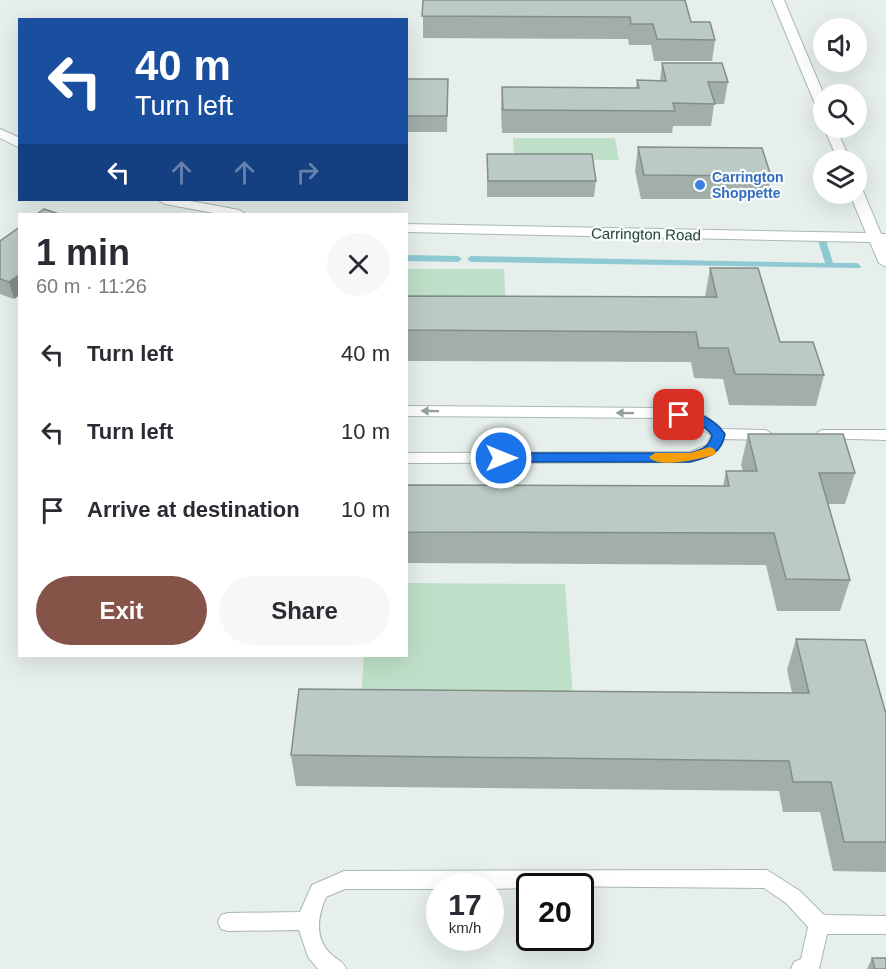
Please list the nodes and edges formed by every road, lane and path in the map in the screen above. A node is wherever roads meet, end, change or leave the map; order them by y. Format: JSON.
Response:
{"nodes":[{"id":1,"x":778,"y":0,"type":"edge"},
{"id":2,"x":813,"y":84,"type":"edge"},
{"id":3,"x":0,"y":133,"type":"edge"},
{"id":4,"x":18,"y":143,"type":"edge"},
{"id":5,"x":170,"y":201,"type":"edge"},
{"id":6,"x":863,"y":204,"type":"edge"},
{"id":7,"x":234,"y":213,"type":"edge"},
{"id":8,"x":408,"y":228,"type":"edge"},
{"id":9,"x":881,"y":238,"type":"edge"},
{"id":10,"x":886,"y":263,"type":"edge"},
{"id":11,"x":408,"y":411,"type":"edge"},
{"id":12,"x":718,"y":434,"type":"junction"},
{"id":13,"x":778,"y":435,"type":"edge"},
{"id":14,"x":802,"y":435,"type":"edge"},
{"id":15,"x":886,"y":435,"type":"edge"},
{"id":16,"x":408,"y":458,"type":"edge"},
{"id":17,"x":308,"y":921,"type":"junction"},
{"id":18,"x":228,"y":922,"type":"dead end"},
{"id":19,"x":819,"y":924,"type":"junction"},
{"id":20,"x":886,"y":925,"type":"edge"},
{"id":21,"x":336,"y":969,"type":"edge"},
{"id":22,"x":801,"y":969,"type":"edge"}],
"edges":[{"from":1,"to":2,"type":"street"},
{"from":3,"to":4,"type":"street"},
{"from":5,"to":7,"type":"street"},
{"from":6,"to":9,"type":"street"},
{"from":8,"to":9,"type":"street","name":"Carrington Road"},
{"from":9,"to":10,"type":"street"},
{"from":12,"to":11,"type":"lane","one_way":true},
{"from":12,"to":13,"type":"lane"},
{"from":12,"to":16,"type":"lane"},
{"from":14,"to":15,"type":"lane"},
{"from":17,"to":18,"type":"lane"},
{"from":17,"to":19,"type":"lane"},
{"from":17,"to":21,"type":"lane"},
{"from":19,"to":20,"type":"lane"},
{"from":19,"to":22,"type":"lane"}]}
